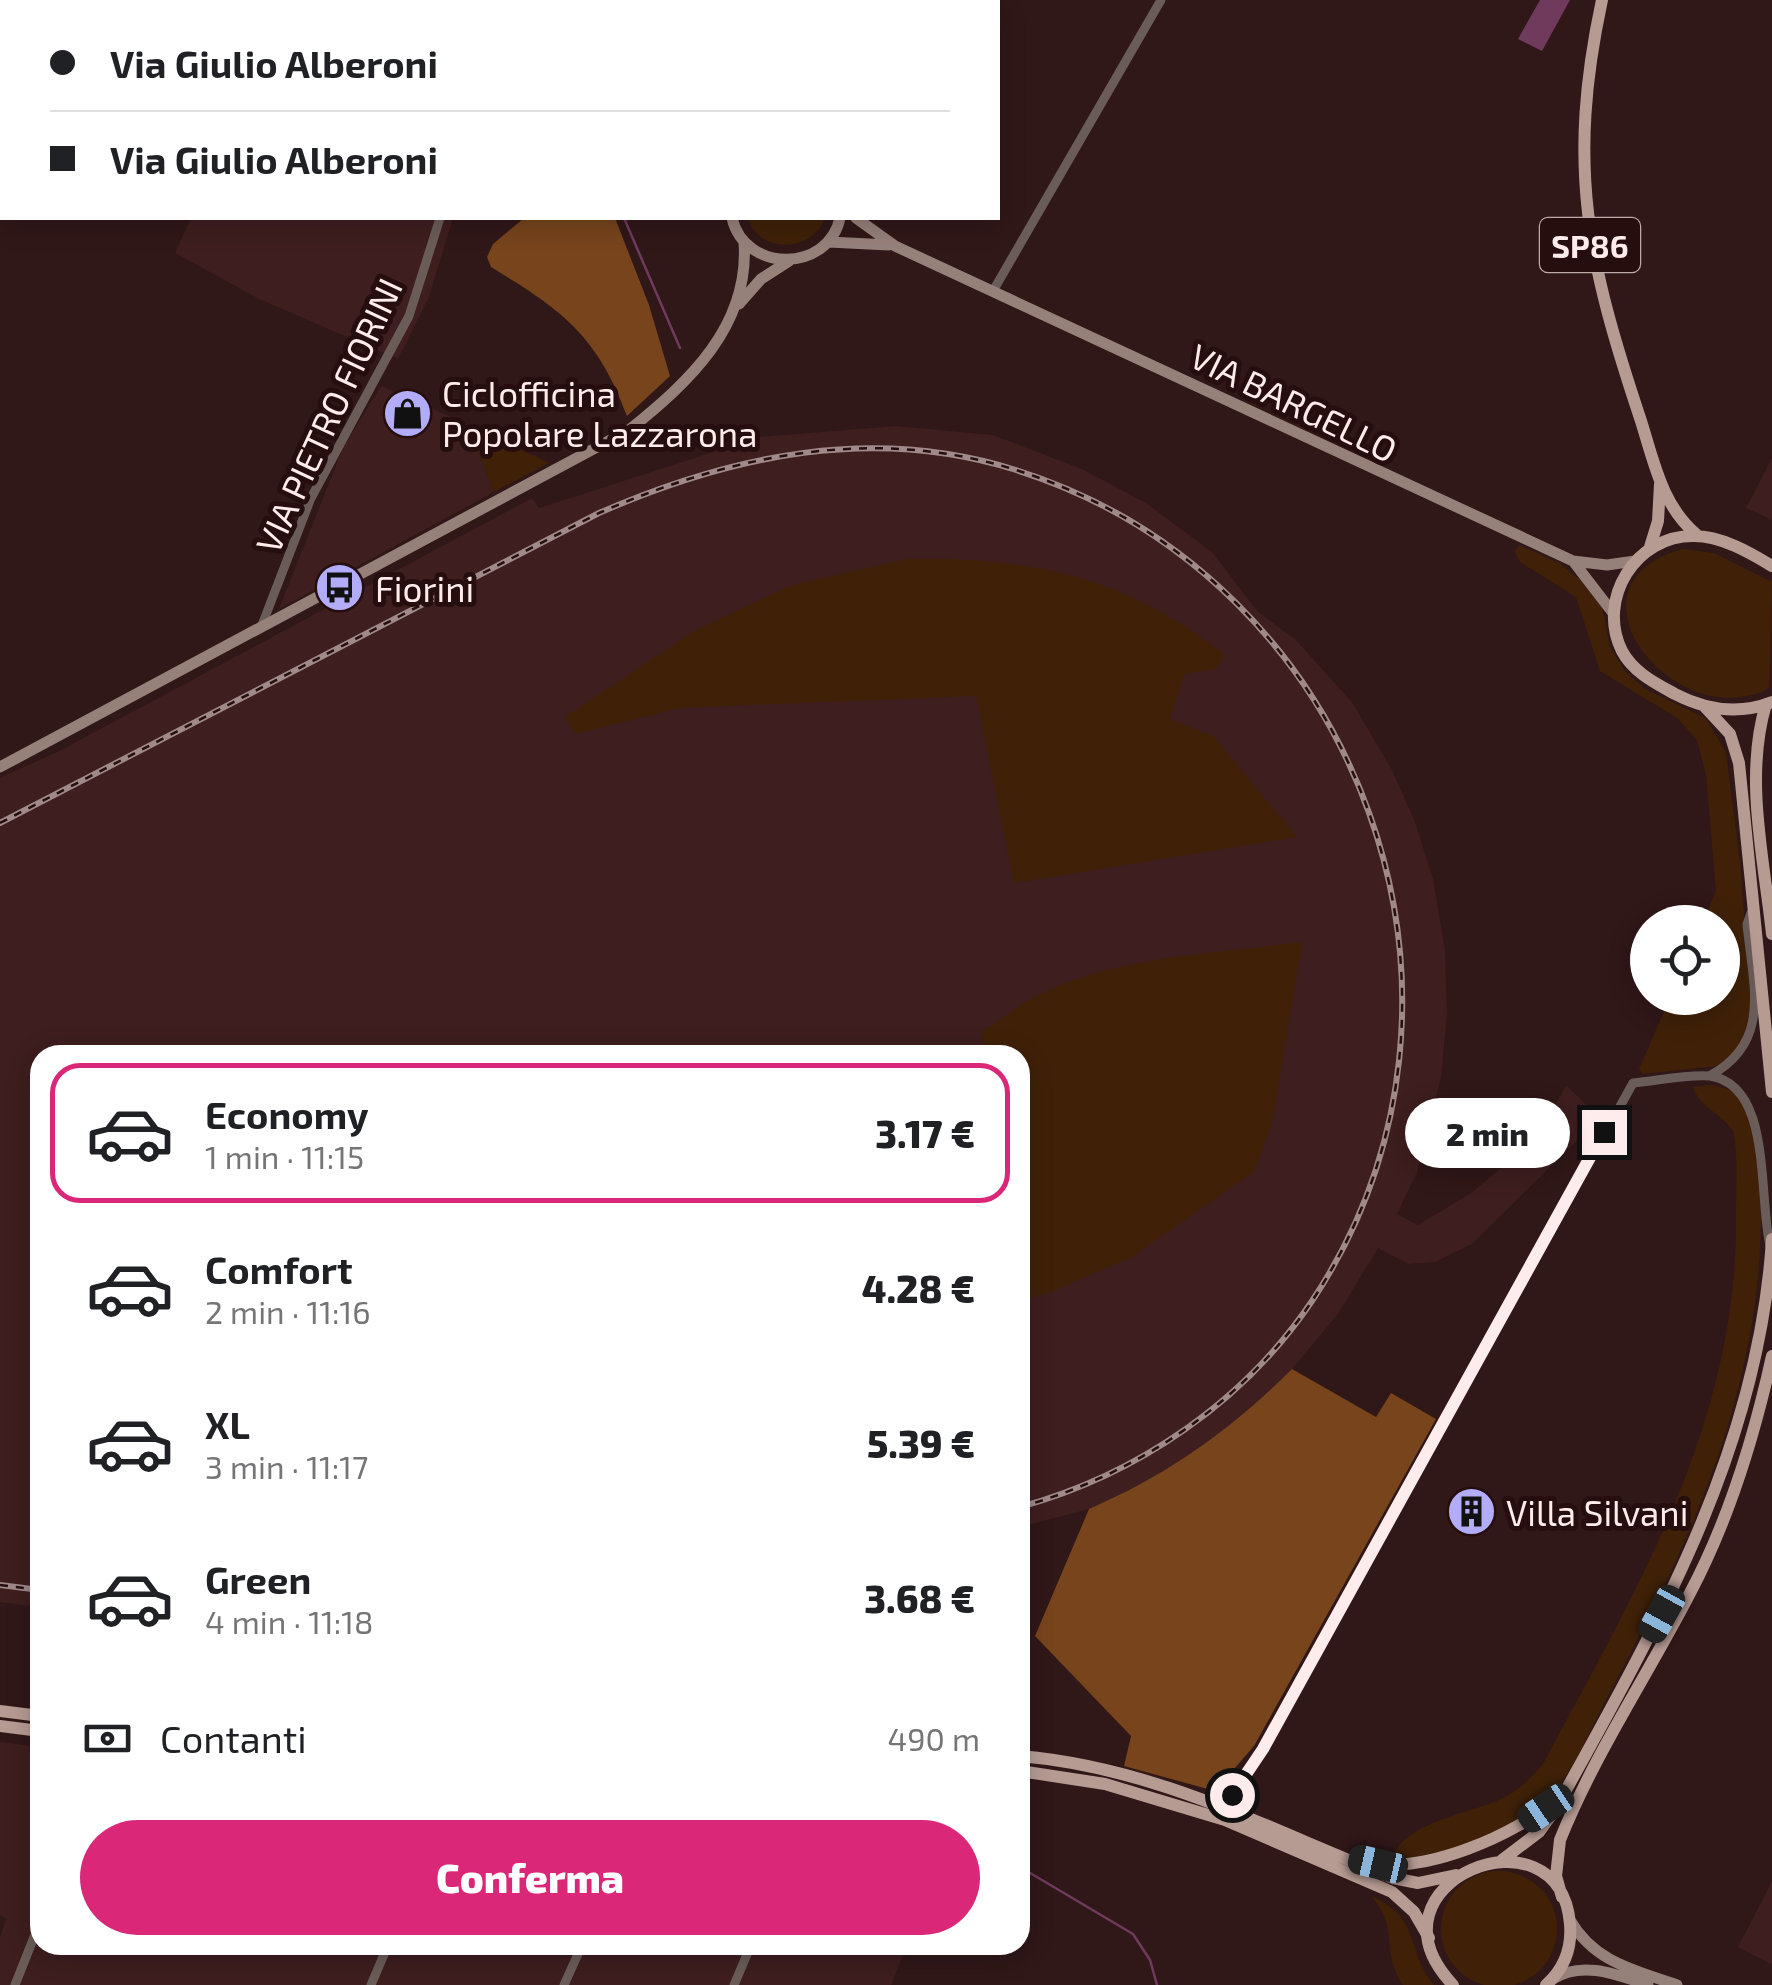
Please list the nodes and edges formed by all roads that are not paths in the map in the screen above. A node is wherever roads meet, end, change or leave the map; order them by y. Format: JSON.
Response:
{"nodes":[{"id":1,"x":1161,"y":0,"type":"edge"},
{"id":2,"x":1602,"y":0,"type":"edge"},
{"id":3,"x":439,"y":220,"type":"edge"},
{"id":4,"x":733,"y":220,"type":"edge"},
{"id":5,"x":839,"y":220,"type":"edge"},
{"id":6,"x":859,"y":220,"type":"edge"},
{"id":7,"x":744,"y":242,"type":"junction"},
{"id":8,"x":828,"y":242,"type":"junction"},
{"id":9,"x":895,"y":246,"type":"junction"},
{"id":10,"x":789,"y":261,"type":"junction"},
{"id":11,"x":992,"y":290,"type":"junction"},
{"id":12,"x":736,"y":307,"type":"junction"},
{"id":13,"x":1660,"y":482,"type":"junction"},
{"id":14,"x":1698,"y":536,"type":"junction"},
{"id":15,"x":1650,"y":547,"type":"junction"},
{"id":16,"x":1574,"y":561,"type":"junction"},
{"id":17,"x":1635,"y":561,"type":"junction"},
{"id":18,"x":1772,"y":566,"type":"edge"},
{"id":19,"x":1613,"y":613,"type":"junction"},
{"id":20,"x":257,"y":632,"type":"junction"},
{"id":21,"x":1769,"y":703,"type":"edge"},
{"id":22,"x":1704,"y":706,"type":"junction"},
{"id":23,"x":0,"y":767,"type":"edge"},
{"id":24,"x":1753,"y":905,"type":"junction"},
{"id":25,"x":1772,"y":934,"type":"edge"},
{"id":26,"x":1710,"y":1076,"type":"junction"},
{"id":27,"x":1772,"y":1092,"type":"edge"},
{"id":28,"x":1772,"y":1239,"type":"edge"},
{"id":29,"x":1771,"y":1250,"type":"edge"},
{"id":30,"x":1772,"y":1356,"type":"edge"},
{"id":31,"x":0,"y":1711,"type":"edge"},
{"id":32,"x":30,"y":1715,"type":"edge"},
{"id":33,"x":0,"y":1726,"type":"edge"},
{"id":34,"x":30,"y":1730,"type":"edge"},
{"id":35,"x":1030,"y":1758,"type":"edge"},
{"id":36,"x":1030,"y":1773,"type":"edge"},
{"id":37,"x":1566,"y":1790,"type":"junction"},
{"id":38,"x":1225,"y":1805,"type":"junction"},
{"id":39,"x":1351,"y":1858,"type":"junction"},
{"id":40,"x":1502,"y":1860,"type":"junction"},
{"id":41,"x":1456,"y":1875,"type":"junction"},
{"id":42,"x":1562,"y":1897,"type":"junction"},
{"id":43,"x":1570,"y":1920,"type":"junction"},
{"id":44,"x":1429,"y":1938,"type":"junction"},
{"id":45,"x":30,"y":1947,"type":"edge"},
{"id":46,"x":384,"y":1955,"type":"edge"},
{"id":47,"x":578,"y":1955,"type":"edge"},
{"id":48,"x":747,"y":1955,"type":"edge"},
{"id":49,"x":1548,"y":1984,"type":"edge"},
{"id":50,"x":15,"y":1985,"type":"edge"},
{"id":51,"x":370,"y":1985,"type":"edge"},
{"id":52,"x":564,"y":1985,"type":"edge"},
{"id":53,"x":734,"y":1985,"type":"edge"},
{"id":54,"x":1454,"y":1985,"type":"edge"},
{"id":55,"x":1648,"y":1985,"type":"edge"},
{"id":56,"x":1677,"y":1985,"type":"edge"}],
"edges":[{"from":1,"to":11,"type":"street"},
{"from":2,"to":13,"type":"main road","number":"SP86"},
{"from":3,"to":20,"type":"street","name":"VIA PIETRO FIORINI"},
{"from":4,"to":7,"type":"main road"},
{"from":5,"to":8,"type":"main road"},
{"from":6,"to":9,"type":"main road"},
{"from":7,"to":10,"type":"main road"},
{"from":7,"to":12,"type":"main road"},
{"from":8,"to":9,"type":"main road"},
{"from":8,"to":10,"type":"main road"},
{"from":9,"to":11,"type":"main road","name":"VIA BARGELLO"},
{"from":10,"to":12,"type":"main road"},
{"from":11,"to":16,"type":"main road","name":"VIA BARGELLO"},
{"from":12,"to":20,"type":"main road"},
{"from":13,"to":14,"type":"main road","number":"SP86"},
{"from":13,"to":15,"type":"main road","number":"SP86"},
{"from":14,"to":15,"type":"main road"},
{"from":14,"to":18,"type":"main road"},
{"from":15,"to":17,"type":"main road"},
{"from":16,"to":17,"type":"main road","name":"VIA BARGELLO"},
{"from":16,"to":19,"type":"main road","name":"VIA BARGELLO"},
{"from":17,"to":19,"type":"main road"},
{"from":19,"to":22,"type":"main road"},
{"from":20,"to":23,"type":"main road"},
{"from":21,"to":22,"type":"main road"},
{"from":21,"to":25,"type":"main road"},
{"from":22,"to":24,"type":"main road"},
{"from":24,"to":26,"type":"street"},
{"from":24,"to":27,"type":"main road"},
{"from":26,"to":29,"type":"street"},
{"from":26,"to":38,"type":"street"},
{"from":28,"to":29,"type":"main road"},
{"from":29,"to":37,"type":"main road"},
{"from":30,"to":42,"type":"main road"},
{"from":31,"to":32,"type":"main road"},
{"from":33,"to":34,"type":"main road"},
{"from":35,"to":38,"type":"main road"},
{"from":36,"to":44,"type":"main road"},
{"from":37,"to":39,"type":"main road"},
{"from":37,"to":40,"type":"main road"},
{"from":38,"to":39,"type":"main road"},
{"from":39,"to":41,"type":"main road"},
{"from":40,"to":41,"type":"main road"},
{"from":40,"to":42,"type":"main road"},
{"from":41,"to":44,"type":"main road"},
{"from":42,"to":43,"type":"main road"},
{"from":43,"to":49,"type":"main road"},
{"from":43,"to":56,"type":"main road"},
{"from":44,"to":54,"type":"main road"},
{"from":45,"to":50,"type":"street"},
{"from":46,"to":51,"type":"street"},
{"from":47,"to":52,"type":"street"},
{"from":48,"to":53,"type":"street"},
{"from":49,"to":55,"type":"main road"}]}
